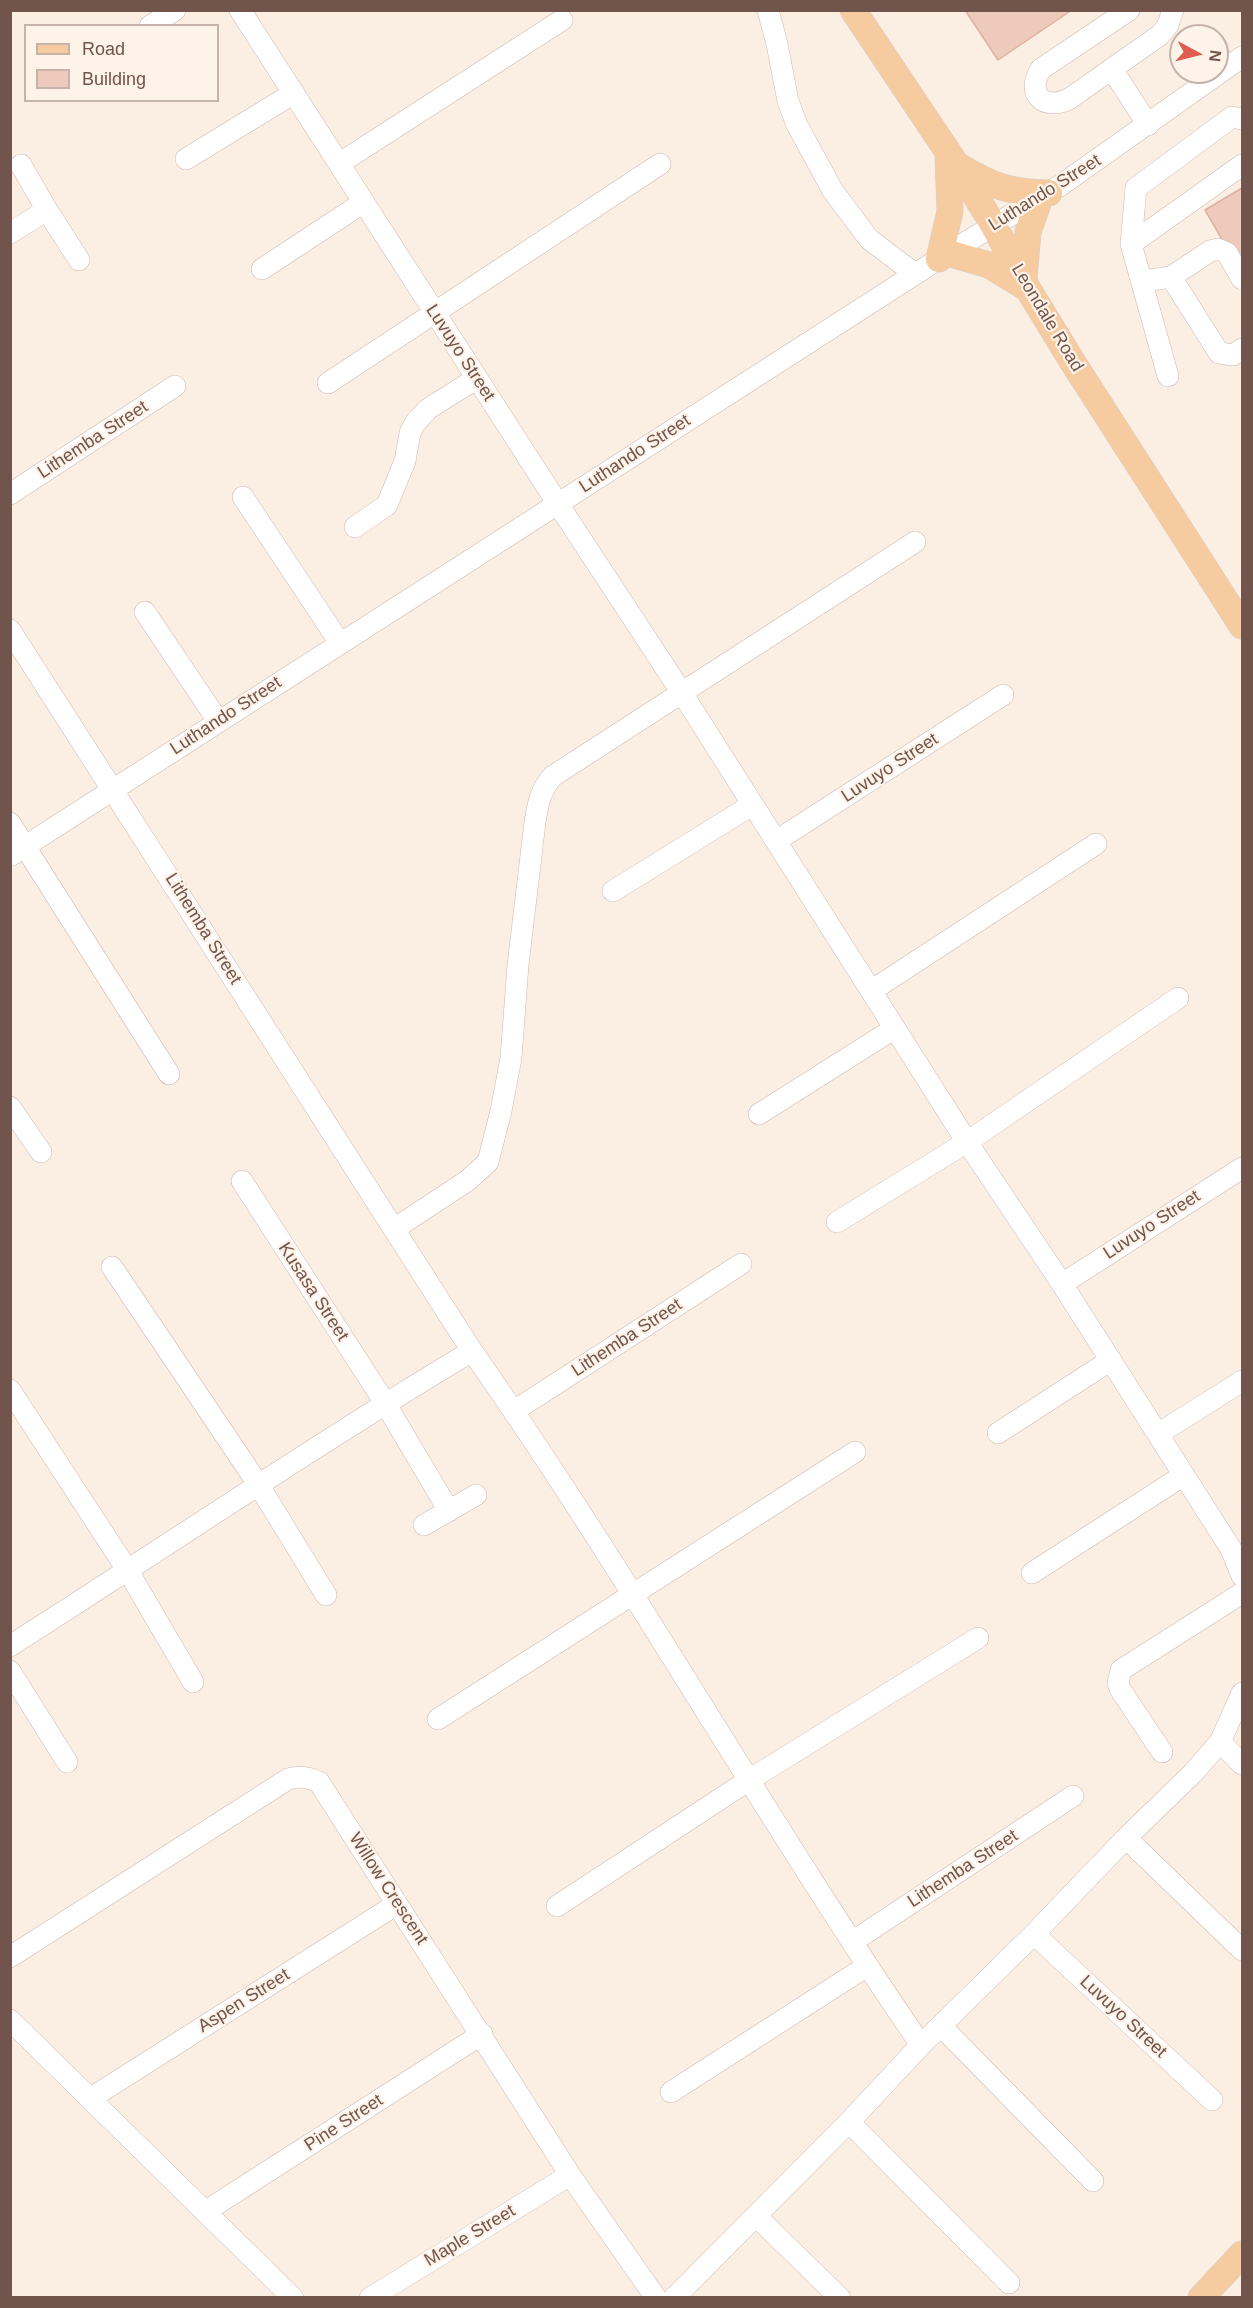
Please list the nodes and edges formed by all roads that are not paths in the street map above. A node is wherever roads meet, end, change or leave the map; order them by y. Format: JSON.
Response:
{"nodes":[{"id":1,"x":176,"y":10,"type":"edge"},
{"id":2,"x":768,"y":10,"type":"edge"},
{"id":3,"x":853,"y":10,"type":"edge"},
{"id":4,"x":1129,"y":10,"type":"edge"},
{"id":5,"x":1173,"y":10,"type":"edge"},
{"id":6,"x":244,"y":12,"type":"edge"},
{"id":7,"x":562,"y":20,"type":"dead end"},
{"id":8,"x":153,"y":24,"type":"edge"},
{"id":9,"x":1242,"y":57,"type":"edge"},
{"id":10,"x":1112,"y":69,"type":"junction"},
{"id":11,"x":294,"y":93,"type":"junction"},
{"id":12,"x":1242,"y":119,"type":"edge"},
{"id":13,"x":1148,"y":125,"type":"junction"},
{"id":14,"x":952,"y":158,"type":"junction"},
{"id":15,"x":186,"y":159,"type":"dead end"},
{"id":16,"x":340,"y":163,"type":"junction"},
{"id":17,"x":660,"y":164,"type":"dead end"},
{"id":18,"x":21,"y":165,"type":"dead end"},
{"id":19,"x":1242,"y":165,"type":"edge"},
{"id":20,"x":1045,"y":195,"type":"junction"},
{"id":21,"x":364,"y":202,"type":"junction"},
{"id":22,"x":46,"y":210,"type":"junction"},
{"id":23,"x":994,"y":226,"type":"junction"},
{"id":24,"x":10,"y":233,"type":"edge"},
{"id":25,"x":1131,"y":244,"type":"junction"},
{"id":26,"x":944,"y":256,"type":"junction"},
{"id":27,"x":79,"y":260,"type":"dead end"},
{"id":28,"x":262,"y":269,"type":"dead end"},
{"id":29,"x":915,"y":274,"type":"junction"},
{"id":30,"x":1171,"y":277,"type":"junction"},
{"id":31,"x":1242,"y":279,"type":"edge"},
{"id":32,"x":1143,"y":281,"type":"junction"},
{"id":33,"x":1026,"y":285,"type":"junction"},
{"id":34,"x":435,"y":314,"type":"junction"},
{"id":35,"x":1242,"y":349,"type":"edge"},
{"id":36,"x":1168,"y":376,"type":"dead end"},
{"id":37,"x":477,"y":378,"type":"junction"},
{"id":38,"x":328,"y":383,"type":"dead end"},
{"id":39,"x":175,"y":386,"type":"dead end"},
{"id":40,"x":10,"y":494,"type":"edge"},
{"id":41,"x":243,"y":497,"type":"dead end"},
{"id":42,"x":558,"y":504,"type":"junction"},
{"id":43,"x":355,"y":527,"type":"dead end"},
{"id":44,"x":915,"y":542,"type":"dead end"},
{"id":45,"x":145,"y":612,"type":"dead end"},
{"id":46,"x":1242,"y":626,"type":"edge"},
{"id":47,"x":10,"y":630,"type":"edge"},
{"id":48,"x":340,"y":643,"type":"junction"},
{"id":49,"x":682,"y":693,"type":"junction"},
{"id":50,"x":1003,"y":695,"type":"dead end"},
{"id":51,"x":218,"y":721,"type":"junction"},
{"id":52,"x":113,"y":788,"type":"junction"},
{"id":53,"x":752,"y":805,"type":"junction"},
{"id":54,"x":10,"y":823,"type":"edge"},
{"id":55,"x":776,"y":841,"type":"junction"},
{"id":56,"x":1096,"y":844,"type":"dead end"},
{"id":57,"x":17,"y":851,"type":"edge"},
{"id":58,"x":613,"y":891,"type":"dead end"},
{"id":59,"x":871,"y":990,"type":"junction"},
{"id":60,"x":1178,"y":998,"type":"dead end"},
{"id":61,"x":895,"y":1028,"type":"junction"},
{"id":62,"x":169,"y":1074,"type":"dead end"},
{"id":63,"x":10,"y":1107,"type":"edge"},
{"id":64,"x":759,"y":1114,"type":"dead end"},
{"id":65,"x":967,"y":1142,"type":"junction"},
{"id":66,"x":41,"y":1152,"type":"dead end"},
{"id":67,"x":1242,"y":1168,"type":"edge"},
{"id":68,"x":242,"y":1181,"type":"dead end"},
{"id":69,"x":837,"y":1222,"type":"dead end"},
{"id":70,"x":394,"y":1229,"type":"junction"},
{"id":71,"x":741,"y":1264,"type":"dead end"},
{"id":72,"x":112,"y":1267,"type":"dead end"},
{"id":73,"x":1062,"y":1284,"type":"junction"},
{"id":74,"x":472,"y":1351,"type":"junction"},
{"id":75,"x":1111,"y":1360,"type":"junction"},
{"id":76,"x":1242,"y":1381,"type":"edge"},
{"id":77,"x":10,"y":1390,"type":"edge"},
{"id":78,"x":385,"y":1403,"type":"junction"},
{"id":79,"x":514,"y":1411,"type":"junction"},
{"id":80,"x":998,"y":1433,"type":"dead end"},
{"id":81,"x":1158,"y":1434,"type":"junction"},
{"id":82,"x":855,"y":1452,"type":"dead end"},
{"id":83,"x":1184,"y":1475,"type":"junction"},
{"id":84,"x":258,"y":1484,"type":"junction"},
{"id":85,"x":476,"y":1495,"type":"dead end"},
{"id":86,"x":449,"y":1510,"type":"junction"},
{"id":87,"x":424,"y":1525,"type":"dead end"},
{"id":88,"x":128,"y":1571,"type":"junction"},
{"id":89,"x":1032,"y":1573,"type":"dead end"},
{"id":90,"x":1242,"y":1576,"type":"edge"},
{"id":91,"x":1242,"y":1593,"type":"edge"},
{"id":92,"x":326,"y":1595,"type":"dead end"},
{"id":93,"x":632,"y":1595,"type":"junction"},
{"id":94,"x":978,"y":1638,"type":"dead end"},
{"id":95,"x":10,"y":1646,"type":"edge"},
{"id":96,"x":10,"y":1671,"type":"edge"},
{"id":97,"x":193,"y":1682,"type":"dead end"},
{"id":98,"x":1242,"y":1693,"type":"edge"},
{"id":99,"x":438,"y":1719,"type":"dead end"},
{"id":100,"x":1220,"y":1742,"type":"junction"},
{"id":101,"x":1162,"y":1752,"type":"dead end"},
{"id":102,"x":67,"y":1762,"type":"dead end"},
{"id":103,"x":1242,"y":1764,"type":"edge"},
{"id":104,"x":749,"y":1780,"type":"junction"},
{"id":105,"x":1073,"y":1796,"type":"dead end"},
{"id":106,"x":1126,"y":1838,"type":"junction"},
{"id":107,"x":397,"y":1904,"type":"junction"},
{"id":108,"x":557,"y":1906,"type":"dead end"},
{"id":109,"x":1034,"y":1934,"type":"junction"},
{"id":110,"x":852,"y":1942,"type":"junction"},
{"id":111,"x":1242,"y":1950,"type":"edge"},
{"id":112,"x":10,"y":1957,"type":"edge"},
{"id":113,"x":867,"y":1966,"type":"junction"},
{"id":114,"x":10,"y":2020,"type":"edge"},
{"id":115,"x":942,"y":2027,"type":"junction"},
{"id":116,"x":482,"y":2034,"type":"junction"},
{"id":117,"x":921,"y":2045,"type":"junction"},
{"id":118,"x":671,"y":2092,"type":"dead end"},
{"id":119,"x":91,"y":2098,"type":"junction"},
{"id":120,"x":1212,"y":2100,"type":"dead end"},
{"id":121,"x":849,"y":2122,"type":"junction"},
{"id":122,"x":570,"y":2175,"type":"junction"},
{"id":123,"x":1093,"y":2181,"type":"dead end"},
{"id":124,"x":206,"y":2211,"type":"junction"},
{"id":125,"x":756,"y":2216,"type":"junction"},
{"id":126,"x":1242,"y":2254,"type":"edge"},
{"id":127,"x":1009,"y":2283,"type":"dead end"},
{"id":128,"x":293,"y":2298,"type":"edge"},
{"id":129,"x":370,"y":2298,"type":"edge"},
{"id":130,"x":656,"y":2298,"type":"edge"},
{"id":131,"x":674,"y":2298,"type":"edge"},
{"id":132,"x":840,"y":2298,"type":"edge"},
{"id":133,"x":1200,"y":2298,"type":"edge"}],
"edges":[{"from":1,"to":8,"type":"street"},
{"from":2,"to":29,"type":"street"},
{"from":3,"to":14,"type":"main road","name":"Leondale Road"},
{"from":4,"to":10,"type":"street"},
{"from":5,"to":10,"type":"street"},
{"from":6,"to":11,"type":"street","name":"Luvuyo Street"},
{"from":7,"to":16,"type":"street"},
{"from":9,"to":13,"type":"street","name":"Luthando Street"},
{"from":10,"to":13,"type":"street"},
{"from":11,"to":15,"type":"street"},
{"from":11,"to":16,"type":"street","name":"Luvuyo Street"},
{"from":12,"to":25,"type":"street"},
{"from":13,"to":20,"type":"street","name":"Luthando Street"},
{"from":14,"to":20,"type":"main road"},
{"from":14,"to":23,"type":"main road","name":"Leondale Road"},
{"from":14,"to":26,"type":"main road"},
{"from":16,"to":21,"type":"street","name":"Luvuyo Street"},
{"from":17,"to":34,"type":"street"},
{"from":18,"to":22,"type":"street"},
{"from":19,"to":25,"type":"street"},
{"from":20,"to":23,"type":"street","name":"Luthando Street"},
{"from":20,"to":33,"type":"main road"},
{"from":21,"to":28,"type":"street"},
{"from":21,"to":34,"type":"street","name":"Luvuyo Street"},
{"from":22,"to":24,"type":"street"},
{"from":22,"to":27,"type":"street"},
{"from":23,"to":26,"type":"street","name":"Luthando Street"},
{"from":23,"to":33,"type":"main road","name":"Leondale Road"},
{"from":25,"to":32,"type":"street"},
{"from":26,"to":29,"type":"street","name":"Luthando Street"},
{"from":26,"to":33,"type":"main road"},
{"from":29,"to":42,"type":"street","name":"Luthando Street"},
{"from":30,"to":31,"type":"street"},
{"from":30,"to":32,"type":"street"},
{"from":30,"to":35,"type":"street"},
{"from":32,"to":36,"type":"street"},
{"from":33,"to":46,"type":"main road","name":"Leondale Road"},
{"from":34,"to":37,"type":"street","name":"Luvuyo Street"},
{"from":34,"to":38,"type":"street"},
{"from":37,"to":42,"type":"street","name":"Luvuyo Street"},
{"from":37,"to":43,"type":"street"},
{"from":39,"to":40,"type":"street","name":"Lithemba Street"},
{"from":41,"to":48,"type":"street"},
{"from":42,"to":48,"type":"street","name":"Luthando Street"},
{"from":42,"to":49,"type":"street","name":"Luvuyo Street"},
{"from":44,"to":49,"type":"street"},
{"from":45,"to":51,"type":"street"},
{"from":47,"to":52,"type":"street","name":"Lithemba Street"},
{"from":48,"to":51,"type":"street","name":"Luthando Street"},
{"from":49,"to":53,"type":"street","name":"Luvuyo Street"},
{"from":49,"to":70,"type":"street"},
{"from":50,"to":55,"type":"street","name":"Luvuyo Street"},
{"from":51,"to":52,"type":"street","name":"Luthando Street"},
{"from":52,"to":57,"type":"street","name":"Luthando Street"},
{"from":52,"to":70,"type":"street","name":"Lithemba Street"},
{"from":53,"to":55,"type":"street","name":"Luvuyo Street"},
{"from":53,"to":58,"type":"street"},
{"from":54,"to":57,"type":"street"},
{"from":55,"to":59,"type":"street","name":"Luvuyo Street"},
{"from":56,"to":59,"type":"street"},
{"from":57,"to":62,"type":"street"},
{"from":59,"to":61,"type":"street","name":"Luvuyo Street"},
{"from":60,"to":65,"type":"street"},
{"from":61,"to":64,"type":"street"},
{"from":61,"to":65,"type":"street","name":"Luvuyo Street"},
{"from":63,"to":66,"type":"street"},
{"from":65,"to":69,"type":"street"},
{"from":65,"to":73,"type":"street","name":"Luvuyo Street"},
{"from":67,"to":73,"type":"street","name":"Luvuyo Street"},
{"from":68,"to":78,"type":"street","name":"Kusasa Street"},
{"from":70,"to":74,"type":"street","name":"Lithemba Street"},
{"from":71,"to":79,"type":"street","name":"Lithemba Street"},
{"from":72,"to":84,"type":"street"},
{"from":73,"to":75,"type":"street","name":"Luvuyo Street"},
{"from":74,"to":78,"type":"street"},
{"from":74,"to":79,"type":"street","name":"Lithemba Street"},
{"from":75,"to":80,"type":"street"},
{"from":75,"to":81,"type":"street","name":"Luvuyo Street"},
{"from":76,"to":81,"type":"street"},
{"from":77,"to":88,"type":"street"},
{"from":78,"to":84,"type":"street"},
{"from":78,"to":86,"type":"street","name":"Kusasa Street"},
{"from":79,"to":93,"type":"street","name":"Lithemba Street"},
{"from":81,"to":83,"type":"street","name":"Luvuyo Street"},
{"from":82,"to":93,"type":"street"},
{"from":83,"to":89,"type":"street"},
{"from":83,"to":90,"type":"street","name":"Luvuyo Street"},
{"from":84,"to":88,"type":"street"},
{"from":84,"to":92,"type":"street"},
{"from":85,"to":86,"type":"street"},
{"from":86,"to":87,"type":"street"},
{"from":88,"to":95,"type":"street"},
{"from":88,"to":97,"type":"street"},
{"from":91,"to":101,"type":"street"},
{"from":93,"to":99,"type":"street"},
{"from":93,"to":104,"type":"street","name":"Lithemba Street"},
{"from":94,"to":104,"type":"street"},
{"from":96,"to":102,"type":"street"},
{"from":98,"to":100,"type":"street"},
{"from":100,"to":103,"type":"street"},
{"from":100,"to":106,"type":"street"},
{"from":104,"to":108,"type":"street"},
{"from":104,"to":110,"type":"street","name":"Lithemba Street"},
{"from":105,"to":110,"type":"street","name":"Lithemba Street"},
{"from":106,"to":109,"type":"street"},
{"from":106,"to":111,"type":"street"},
{"from":107,"to":112,"type":"street","name":"Willow Crescent"},
{"from":107,"to":116,"type":"street","name":"Willow Crescent"},
{"from":107,"to":119,"type":"street","name":"Aspen Street"},
{"from":109,"to":115,"type":"street"},
{"from":109,"to":120,"type":"street","name":"Luvuyo Street"},
{"from":110,"to":113,"type":"street","name":"Lithemba Street"},
{"from":113,"to":117,"type":"street","name":"Lithemba Street"},
{"from":113,"to":118,"type":"street"},
{"from":114,"to":119,"type":"street"},
{"from":115,"to":117,"type":"street"},
{"from":115,"to":123,"type":"street"},
{"from":116,"to":122,"type":"street","name":"Willow Crescent"},
{"from":116,"to":124,"type":"street","name":"Pine Street"},
{"from":117,"to":121,"type":"street"},
{"from":119,"to":124,"type":"street"},
{"from":121,"to":125,"type":"street"},
{"from":121,"to":127,"type":"street"},
{"from":122,"to":129,"type":"street","name":"Maple Street"},
{"from":122,"to":130,"type":"street","name":"Willow Crescent"},
{"from":124,"to":128,"type":"street"},
{"from":125,"to":131,"type":"street"},
{"from":125,"to":132,"type":"street"},
{"from":126,"to":133,"type":"main road"}]}
